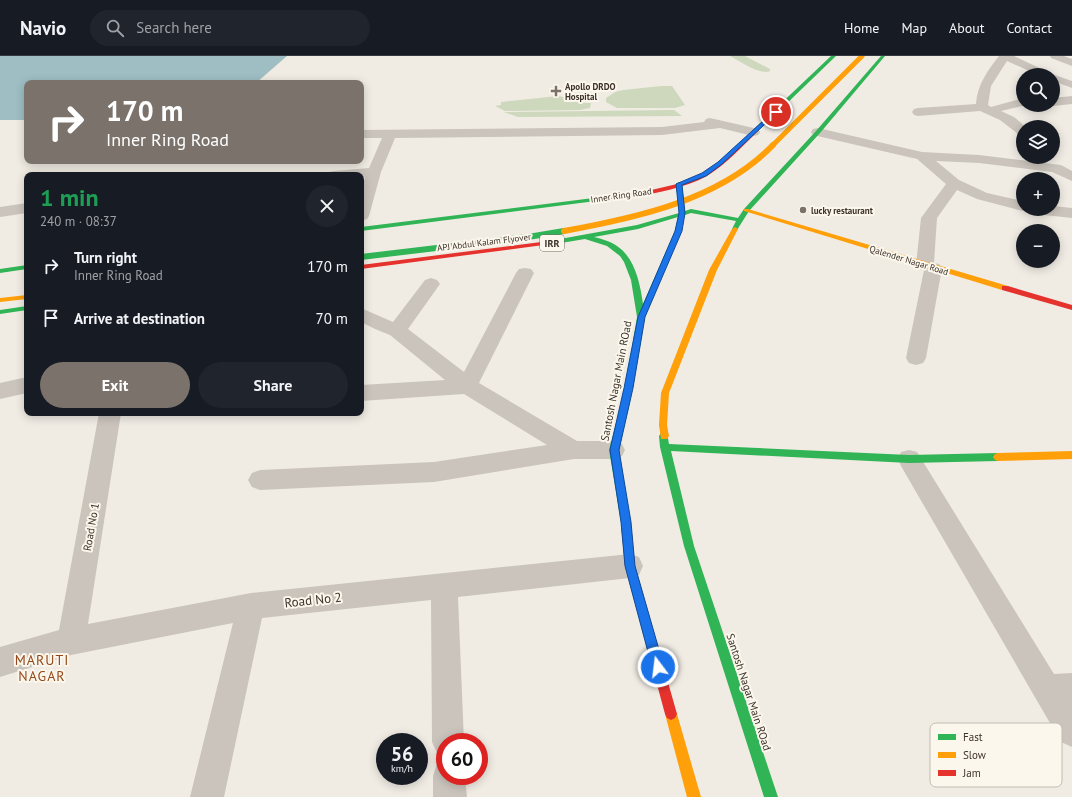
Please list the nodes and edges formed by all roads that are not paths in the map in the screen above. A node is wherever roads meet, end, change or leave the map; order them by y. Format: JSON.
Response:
{"nodes":[{"id":1,"x":834,"y":56,"type":"edge"},
{"id":2,"x":862,"y":56,"type":"edge"},
{"id":3,"x":883,"y":56,"type":"edge"},
{"id":4,"x":1005,"y":56,"type":"edge"},
{"id":5,"x":1055,"y":56,"type":"edge"},
{"id":6,"x":1072,"y":63,"type":"edge"},
{"id":7,"x":1032,"y":68,"type":"edge"},
{"id":8,"x":1060,"y":81,"type":"edge"},
{"id":9,"x":1072,"y":85,"type":"edge"},
{"id":10,"x":1072,"y":100,"type":"edge"},
{"id":11,"x":1060,"y":101,"type":"edge"},
{"id":12,"x":1016,"y":104,"type":"edge"},
{"id":13,"x":988,"y":109,"type":"junction"},
{"id":14,"x":918,"y":112,"type":"dead end"},
{"id":15,"x":707,"y":121,"type":"dead end"},
{"id":16,"x":723,"y":124,"type":"junction"},
{"id":17,"x":1016,"y":126,"type":"edge"},
{"id":18,"x":999,"y":127,"type":"dead end"},
{"id":19,"x":1016,"y":129,"type":"edge"},
{"id":20,"x":753,"y":132,"type":"junction"},
{"id":21,"x":818,"y":132,"type":"junction"},
{"id":22,"x":364,"y":134,"type":"edge"},
{"id":23,"x":390,"y":134,"type":"junction"},
{"id":24,"x":922,"y":156,"type":"junction"},
{"id":25,"x":1053,"y":164,"type":"edge"},
{"id":26,"x":1056,"y":168,"type":"junction"},
{"id":27,"x":374,"y":172,"type":"junction"},
{"id":28,"x":364,"y":173,"type":"edge"},
{"id":29,"x":1072,"y":178,"type":"edge"},
{"id":30,"x":954,"y":183,"type":"junction"},
{"id":31,"x":679,"y":184,"type":"junction"},
{"id":32,"x":1016,"y":204,"type":"edge"},
{"id":33,"x":364,"y":206,"type":"edge"},
{"id":34,"x":24,"y":208,"type":"edge"},
{"id":35,"x":746,"y":210,"type":"junction"},
{"id":36,"x":0,"y":212,"type":"edge"},
{"id":37,"x":1060,"y":212,"type":"edge"},
{"id":38,"x":682,"y":213,"type":"junction"},
{"id":39,"x":1072,"y":213,"type":"edge"},
{"id":40,"x":740,"y":220,"type":"junction"},
{"id":41,"x":364,"y":229,"type":"edge"},
{"id":42,"x":587,"y":237,"type":"junction"},
{"id":43,"x":364,"y":257,"type":"edge"},
{"id":44,"x":929,"y":266,"type":"junction"},
{"id":45,"x":24,"y":267,"type":"edge"},
{"id":46,"x":364,"y":267,"type":"edge"},
{"id":47,"x":0,"y":271,"type":"edge"},
{"id":48,"x":525,"y":273,"type":"dead end"},
{"id":49,"x":431,"y":284,"type":"dead end"},
{"id":50,"x":24,"y":297,"type":"edge"},
{"id":51,"x":0,"y":300,"type":"edge"},
{"id":52,"x":24,"y":308,"type":"edge"},
{"id":53,"x":1072,"y":308,"type":"edge"},
{"id":54,"x":0,"y":312,"type":"edge"},
{"id":55,"x":364,"y":315,"type":"edge"},
{"id":56,"x":641,"y":317,"type":"junction"},
{"id":57,"x":364,"y":327,"type":"edge"},
{"id":58,"x":390,"y":327,"type":"junction"},
{"id":59,"x":916,"y":358,"type":"dead end"},
{"id":60,"x":24,"y":386,"type":"edge"},
{"id":61,"x":467,"y":386,"type":"junction"},
{"id":62,"x":0,"y":391,"type":"edge"},
{"id":63,"x":364,"y":393,"type":"edge"},
{"id":64,"x":115,"y":416,"type":"edge"},
{"id":65,"x":665,"y":447,"type":"junction"},
{"id":66,"x":574,"y":450,"type":"junction"},
{"id":67,"x":614,"y":450,"type":"junction"},
{"id":68,"x":1072,"y":455,"type":"edge"},
{"id":69,"x":909,"y":459,"type":"junction"},
{"id":70,"x":260,"y":480,"type":"dead end"},
{"id":71,"x":630,"y":566,"type":"junction"},
{"id":72,"x":444,"y":586,"type":"junction"},
{"id":73,"x":251,"y":606,"type":"junction"},
{"id":74,"x":71,"y":641,"type":"junction"},
{"id":75,"x":0,"y":662,"type":"edge"},
{"id":76,"x":1059,"y":689,"type":"edge"},
{"id":77,"x":1072,"y":731,"type":"edge"},
{"id":78,"x":448,"y":733,"type":"edge"},
{"id":79,"x":449,"y":785,"type":"edge"},
{"id":80,"x":207,"y":797,"type":"edge"},
{"id":81,"x":450,"y":797,"type":"edge"},
{"id":82,"x":694,"y":797,"type":"edge"},
{"id":83,"x":771,"y":797,"type":"edge"}],
"edges":[{"from":1,"to":20,"type":"main road","name":"Inner Ring Road"},
{"from":2,"to":43,"type":"main road","name":"APJ Abdul Kalam Flyover","bridge":true},
{"from":3,"to":21,"type":"main road"},
{"from":4,"to":7,"type":"street"},
{"from":4,"to":13,"type":"street"},
{"from":5,"to":6,"type":"street"},
{"from":8,"to":9,"type":"street"},
{"from":10,"to":11,"type":"street"},
{"from":12,"to":13,"type":"street"},
{"from":13,"to":14,"type":"street"},
{"from":13,"to":17,"type":"street"},
{"from":15,"to":16,"type":"street"},
{"from":16,"to":20,"type":"street"},
{"from":16,"to":23,"type":"street"},
{"from":18,"to":19,"type":"street"},
{"from":20,"to":31,"type":"main road","name":"Inner Ring Road"},
{"from":21,"to":24,"type":"street"},
{"from":21,"to":35,"type":"main road"},
{"from":22,"to":23,"type":"street"},
{"from":23,"to":27,"type":"street"},
{"from":24,"to":26,"type":"street"},
{"from":24,"to":30,"type":"street"},
{"from":25,"to":26,"type":"street"},
{"from":26,"to":29,"type":"street"},
{"from":27,"to":28,"type":"street"},
{"from":27,"to":33,"type":"street"},
{"from":30,"to":32,"type":"street"},
{"from":30,"to":44,"type":"street"},
{"from":31,"to":38,"type":"main road","name":"Santosh Nagar Main ROad"},
{"from":31,"to":41,"type":"main road","name":"Inner Ring Road"},
{"from":34,"to":36,"type":"street"},
{"from":35,"to":40,"type":"main road","name":"Santosh Nagar Main ROad"},
{"from":35,"to":44,"type":"main road","name":"Qalender Nagar Road"},
{"from":37,"to":39,"type":"street"},
{"from":38,"to":40,"type":"main road","number":"IRR"},
{"from":38,"to":42,"type":"main road","number":"IRR"},
{"from":38,"to":56,"type":"main road","name":"Santosh Nagar Main ROad"},
{"from":40,"to":65,"type":"main road","name":"Santosh Nagar Main ROad"},
{"from":42,"to":46,"type":"main road","number":"IRR"},
{"from":42,"to":56,"type":"main road"},
{"from":44,"to":53,"type":"main road","name":"Qalender Nagar Road"},
{"from":44,"to":59,"type":"street"},
{"from":45,"to":47,"type":"main road"},
{"from":48,"to":61,"type":"street"},
{"from":49,"to":58,"type":"street"},
{"from":50,"to":51,"type":"main road"},
{"from":52,"to":54,"type":"main road"},
{"from":55,"to":58,"type":"street"},
{"from":56,"to":67,"type":"main road","name":"Santosh Nagar Main ROad"},
{"from":57,"to":58,"type":"street"},
{"from":58,"to":61,"type":"street"},
{"from":60,"to":62,"type":"street"},
{"from":61,"to":63,"type":"street"},
{"from":61,"to":66,"type":"street"},
{"from":64,"to":74,"type":"street","name":"Road No 1"},
{"from":65,"to":69,"type":"main road"},
{"from":65,"to":83,"type":"main road","name":"Santosh Nagar Main ROad"},
{"from":66,"to":67,"type":"street"},
{"from":66,"to":70,"type":"street"},
{"from":67,"to":71,"type":"main road","name":"Santosh Nagar Main ROad"},
{"from":68,"to":69,"type":"main road"},
{"from":69,"to":76,"type":"street"},
{"from":71,"to":72,"type":"street","name":"Road No 2"},
{"from":71,"to":82,"type":"main road","name":"Santosh Nagar Main ROad"},
{"from":72,"to":73,"type":"street","name":"Road No 2"},
{"from":72,"to":78,"type":"street"},
{"from":73,"to":74,"type":"street","name":"Road No 2"},
{"from":73,"to":80,"type":"street"},
{"from":74,"to":75,"type":"street","name":"Road No 2"},
{"from":76,"to":77,"type":"street"},
{"from":79,"to":81,"type":"street"}]}
